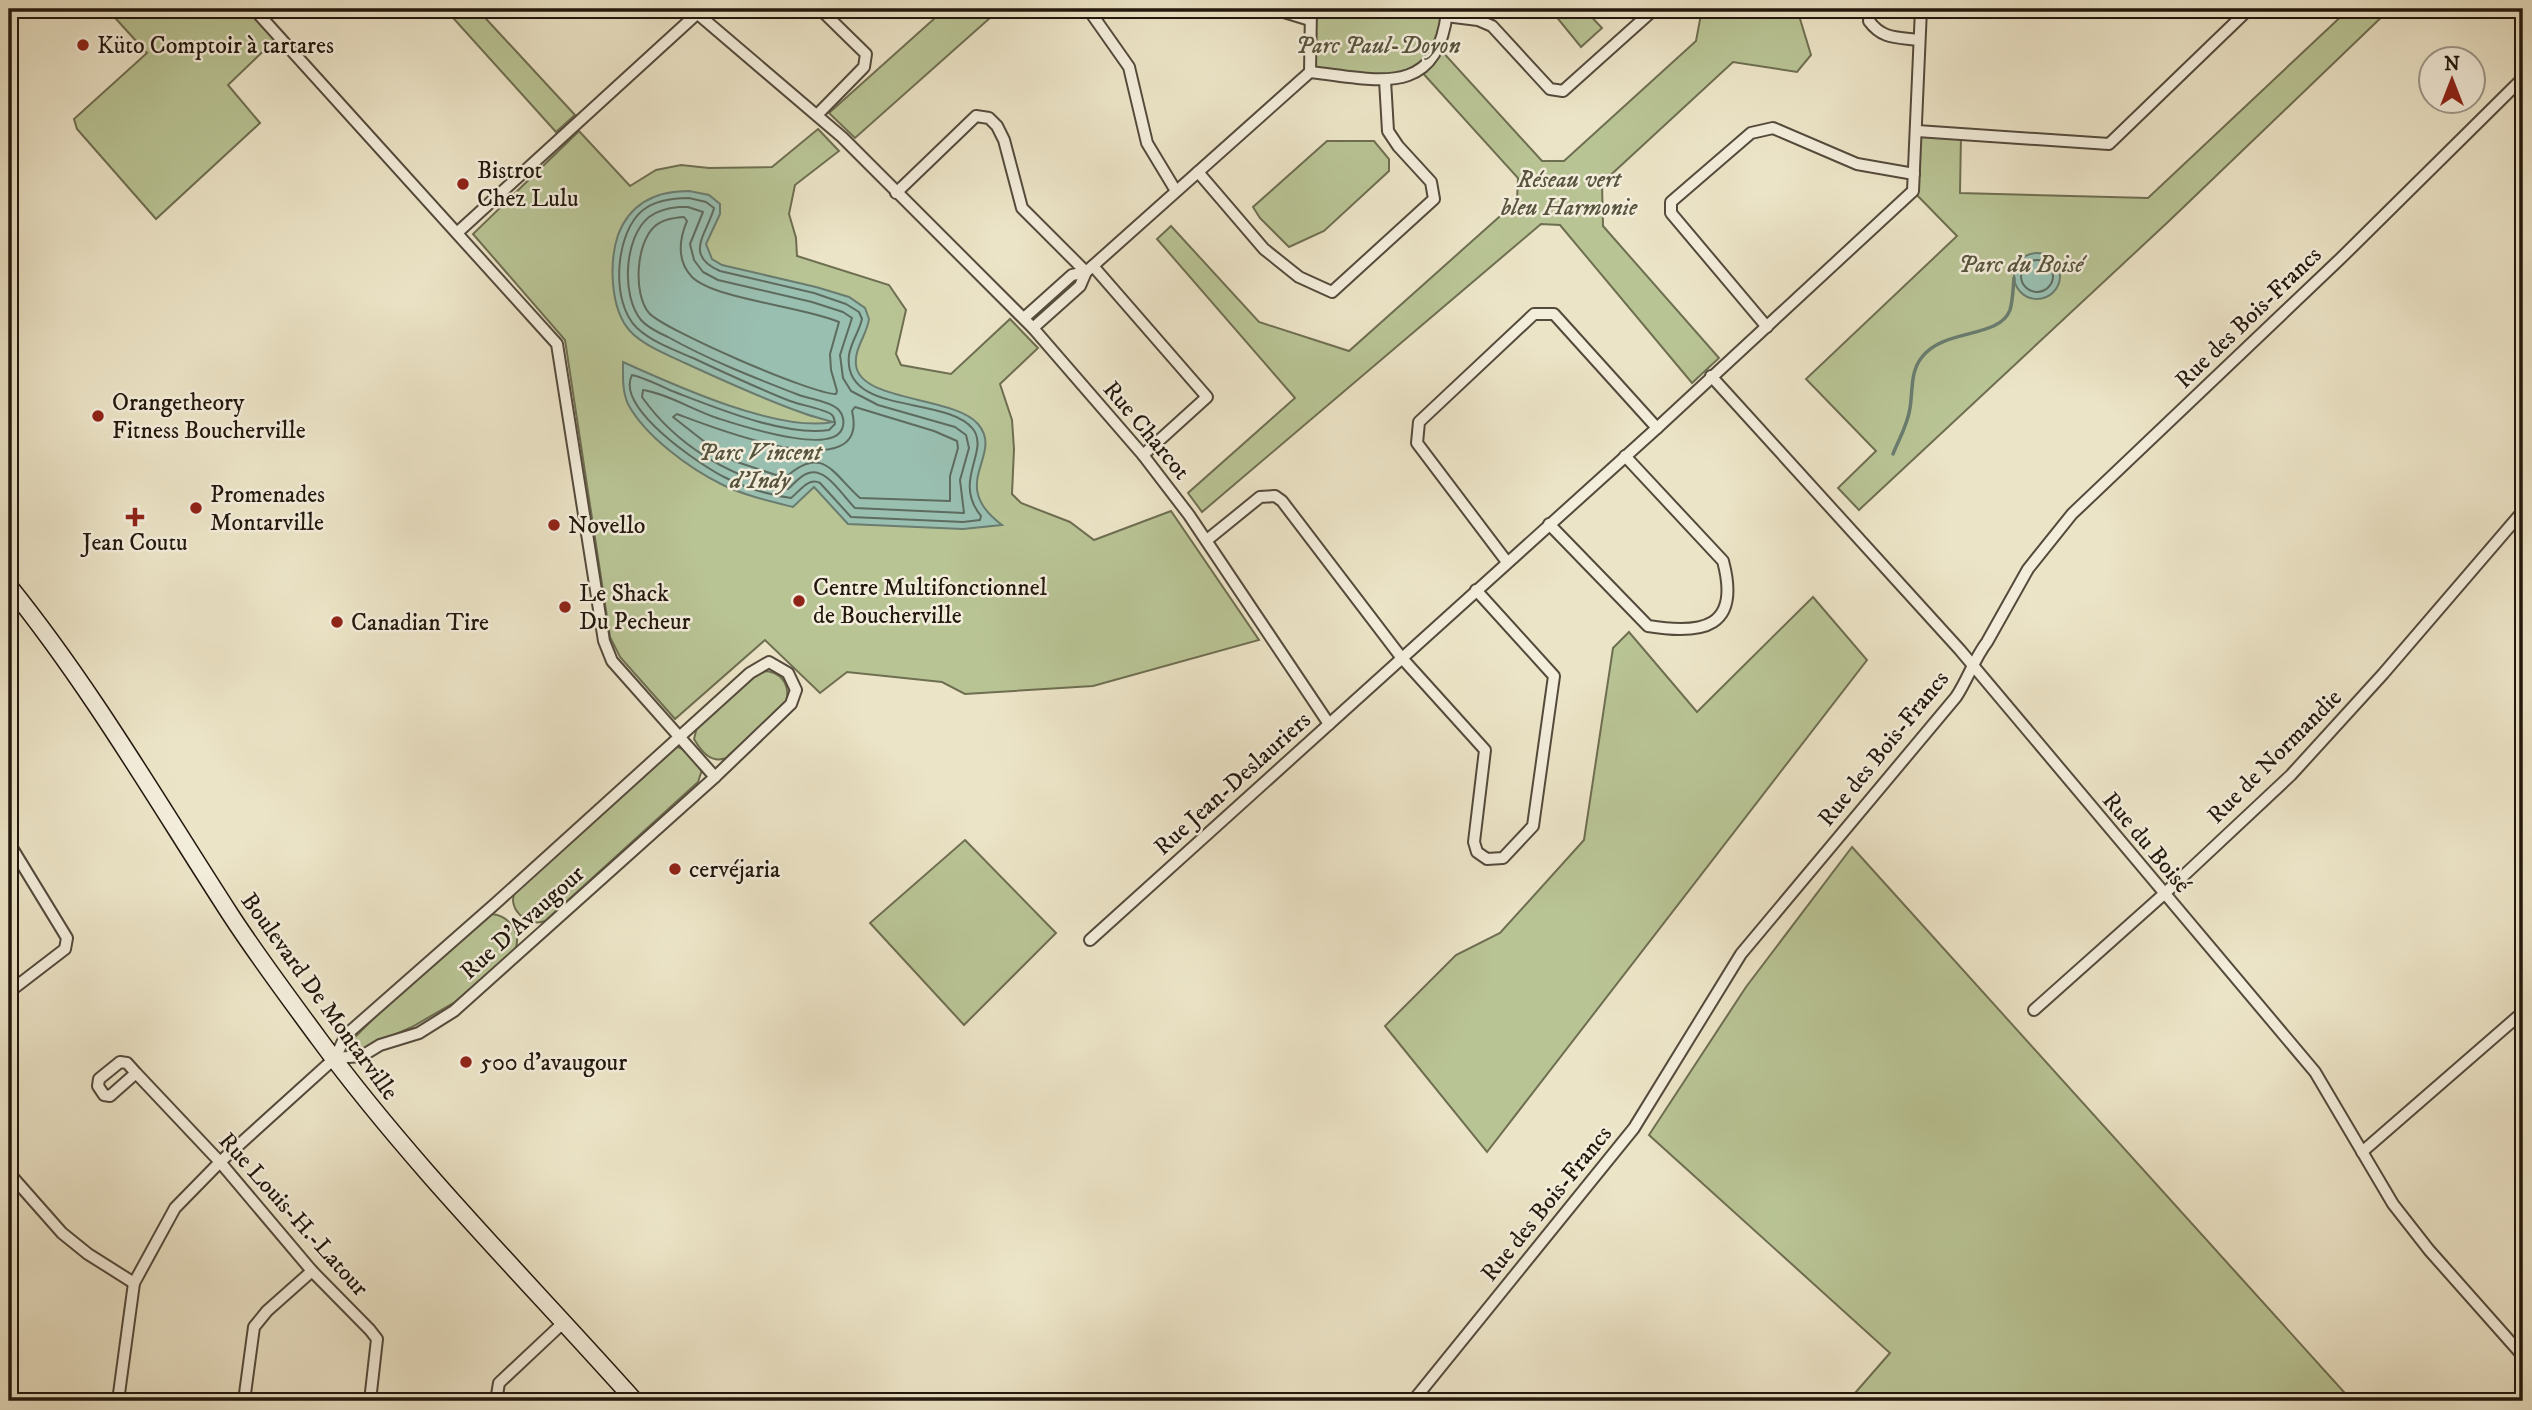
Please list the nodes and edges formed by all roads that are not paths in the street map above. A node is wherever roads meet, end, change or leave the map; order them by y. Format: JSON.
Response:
{"nodes":[{"id":1,"x":254,"y":9,"type":"edge"},
{"id":2,"x":820,"y":9,"type":"edge"},
{"id":3,"x":1091,"y":9,"type":"edge"},
{"id":4,"x":1274,"y":9,"type":"edge"},
{"id":5,"x":1650,"y":9,"type":"edge"},
{"id":6,"x":1873,"y":9,"type":"edge"},
{"id":7,"x":1921,"y":9,"type":"edge"},
{"id":8,"x":2248,"y":9,"type":"edge"},
{"id":9,"x":698,"y":10,"type":"edge"},
{"id":10,"x":1446,"y":12,"type":"edge"},
{"id":11,"x":1311,"y":15,"type":"edge"},
{"id":12,"x":1919,"y":40,"type":"junction"},
{"id":13,"x":1310,"y":72,"type":"junction"},
{"id":14,"x":2523,"y":78,"type":"edge"},
{"id":15,"x":1385,"y":80,"type":"junction"},
{"id":16,"x":817,"y":115,"type":"junction"},
{"id":17,"x":1917,"y":131,"type":"junction"},
{"id":18,"x":1198,"y":172,"type":"junction"},
{"id":19,"x":1914,"y":174,"type":"junction"},
{"id":20,"x":1177,"y":191,"type":"junction"},
{"id":21,"x":896,"y":193,"type":"junction"},
{"id":22,"x":458,"y":232,"type":"junction"},
{"id":23,"x":1089,"y":269,"type":"junction"},
{"id":24,"x":1024,"y":318,"type":"junction"},
{"id":25,"x":1766,"y":327,"type":"junction"},
{"id":26,"x":1033,"y":328,"type":"junction"},
{"id":27,"x":1711,"y":376,"type":"junction"},
{"id":28,"x":1657,"y":428,"type":"junction"},
{"id":29,"x":1143,"y":454,"type":"junction"},
{"id":30,"x":1625,"y":456,"type":"junction"},
{"id":31,"x":2523,"y":511,"type":"edge"},
{"id":32,"x":1549,"y":524,"type":"junction"},
{"id":33,"x":1207,"y":540,"type":"junction"},
{"id":34,"x":1507,"y":562,"type":"junction"},
{"id":35,"x":9,"y":586,"type":"edge"},
{"id":36,"x":1476,"y":590,"type":"junction"},
{"id":37,"x":1401,"y":657,"type":"junction"},
{"id":38,"x":1972,"y":666,"type":"junction"},
{"id":39,"x":1329,"y":724,"type":"junction"},
{"id":40,"x":680,"y":737,"type":"junction"},
{"id":41,"x":715,"y":776,"type":"junction"},
{"id":42,"x":9,"y":843,"type":"edge"},
{"id":43,"x":2164,"y":894,"type":"junction"},
{"id":44,"x":1090,"y":940,"type":"dead end"},
{"id":45,"x":9,"y":992,"type":"edge"},
{"id":46,"x":2034,"y":1010,"type":"dead end"},
{"id":47,"x":2523,"y":1012,"type":"edge"},
{"id":48,"x":335,"y":1058,"type":"junction"},
{"id":49,"x":136,"y":1073,"type":"dead end"},
{"id":50,"x":2362,"y":1152,"type":"junction"},
{"id":51,"x":220,"y":1162,"type":"junction"},
{"id":52,"x":9,"y":1173,"type":"edge"},
{"id":53,"x":19,"y":1184,"type":"junction"},
{"id":54,"x":9,"y":1192,"type":"edge"},
{"id":55,"x":312,"y":1271,"type":"junction"},
{"id":56,"x":134,"y":1283,"type":"junction"},
{"id":57,"x":564,"y":1322,"type":"junction"},
{"id":58,"x":2523,"y":1356,"type":"edge"},
{"id":59,"x":118,"y":1401,"type":"edge"},
{"id":60,"x":244,"y":1401,"type":"edge"},
{"id":61,"x":370,"y":1401,"type":"edge"},
{"id":62,"x":496,"y":1401,"type":"edge"},
{"id":63,"x":635,"y":1401,"type":"edge"},
{"id":64,"x":1413,"y":1401,"type":"edge"}],
"edges":[{"from":1,"to":22,"type":"street"},
{"from":2,"to":16,"type":"street"},
{"from":3,"to":20,"type":"street"},
{"from":4,"to":11,"type":"street"},
{"from":5,"to":10,"type":"street"},
{"from":6,"to":12,"type":"street"},
{"from":7,"to":12,"type":"street","name":"Rue Jean-Deslauriers"},
{"from":8,"to":17,"type":"street"},
{"from":9,"to":16,"type":"street","name":"Rue Charcot"},
{"from":9,"to":22,"type":"street"},
{"from":10,"to":15,"type":"street"},
{"from":11,"to":13,"type":"street"},
{"from":12,"to":17,"type":"street","name":"Rue Jean-Deslauriers"},
{"from":13,"to":15,"type":"street"},
{"from":13,"to":18,"type":"street"},
{"from":14,"to":38,"type":"street","name":"Rue des Bois-Francs"},
{"from":15,"to":18,"type":"street"},
{"from":16,"to":21,"type":"street","name":"Rue Charcot"},
{"from":17,"to":19,"type":"street","name":"Rue Jean-Deslauriers"},
{"from":18,"to":20,"type":"street"},
{"from":19,"to":25,"type":"street","name":"Rue Jean-Deslauriers"},
{"from":19,"to":25,"type":"street"},
{"from":20,"to":23,"type":"street"},
{"from":21,"to":23,"type":"street"},
{"from":21,"to":24,"type":"street","name":"Rue Charcot"},
{"from":22,"to":40,"type":"street"},
{"from":23,"to":24,"type":"street"},
{"from":23,"to":26,"type":"street"},
{"from":23,"to":29,"type":"street"},
{"from":24,"to":26,"type":"street","name":"Rue Charcot"},
{"from":25,"to":27,"type":"street","name":"Rue Jean-Deslauriers"},
{"from":26,"to":29,"type":"street","name":"Rue Charcot"},
{"from":27,"to":28,"type":"street","name":"Rue Jean-Deslauriers"},
{"from":27,"to":38,"type":"street","name":"Rue du Boisé"},
{"from":28,"to":30,"type":"street","name":"Rue Jean-Deslauriers"},
{"from":28,"to":34,"type":"street"},
{"from":29,"to":33,"type":"street","name":"Rue Charcot"},
{"from":30,"to":32,"type":"street","name":"Rue Jean-Deslauriers"},
{"from":30,"to":32,"type":"street"},
{"from":31,"to":43,"type":"street","name":"Rue de Normandie"},
{"from":32,"to":34,"type":"street","name":"Rue Jean-Deslauriers"},
{"from":33,"to":37,"type":"street"},
{"from":33,"to":39,"type":"street","name":"Rue Charcot"},
{"from":34,"to":36,"type":"street","name":"Rue Jean-Deslauriers"},
{"from":35,"to":48,"type":"street","name":"Boulevard De Montarville"},
{"from":36,"to":37,"type":"street","name":"Rue Jean-Deslauriers"},
{"from":36,"to":37,"type":"street"},
{"from":37,"to":39,"type":"street","name":"Rue Jean-Deslauriers"},
{"from":38,"to":43,"type":"street","name":"Rue du Boisé"},
{"from":38,"to":64,"type":"street","name":"Rue des Bois-Francs"},
{"from":39,"to":44,"type":"street","name":"Rue Jean-Deslauriers"},
{"from":40,"to":41,"type":"street"},
{"from":40,"to":41,"type":"street","name":"Rue D'Avaugour"},
{"from":40,"to":48,"type":"street","name":"Rue D'Avaugour"},
{"from":41,"to":48,"type":"street","name":"Rue D'Avaugour"},
{"from":42,"to":45,"type":"street"},
{"from":43,"to":46,"type":"street","name":"Rue de Normandie"},
{"from":43,"to":50,"type":"street","name":"Rue du Boisé"},
{"from":47,"to":50,"type":"street"},
{"from":48,"to":51,"type":"street","name":"Rue D'Avaugour"},
{"from":48,"to":57,"type":"street","name":"Boulevard De Montarville"},
{"from":49,"to":51,"type":"street","name":"Rue Louis-H.-Latour"},
{"from":50,"to":58,"type":"street","name":"Rue du Boisé"},
{"from":51,"to":55,"type":"street","name":"Rue Louis-H.-Latour"},
{"from":51,"to":56,"type":"street","name":"Rue D'Avaugour"},
{"from":52,"to":53,"type":"street"},
{"from":53,"to":54,"type":"street"},
{"from":53,"to":56,"type":"street"},
{"from":55,"to":60,"type":"street"},
{"from":55,"to":61,"type":"street","name":"Rue Louis-H.-Latour"},
{"from":56,"to":59,"type":"street","name":"Rue D'Avaugour"},
{"from":57,"to":62,"type":"street"},
{"from":57,"to":63,"type":"street","name":"Boulevard De Montarville"}]}
